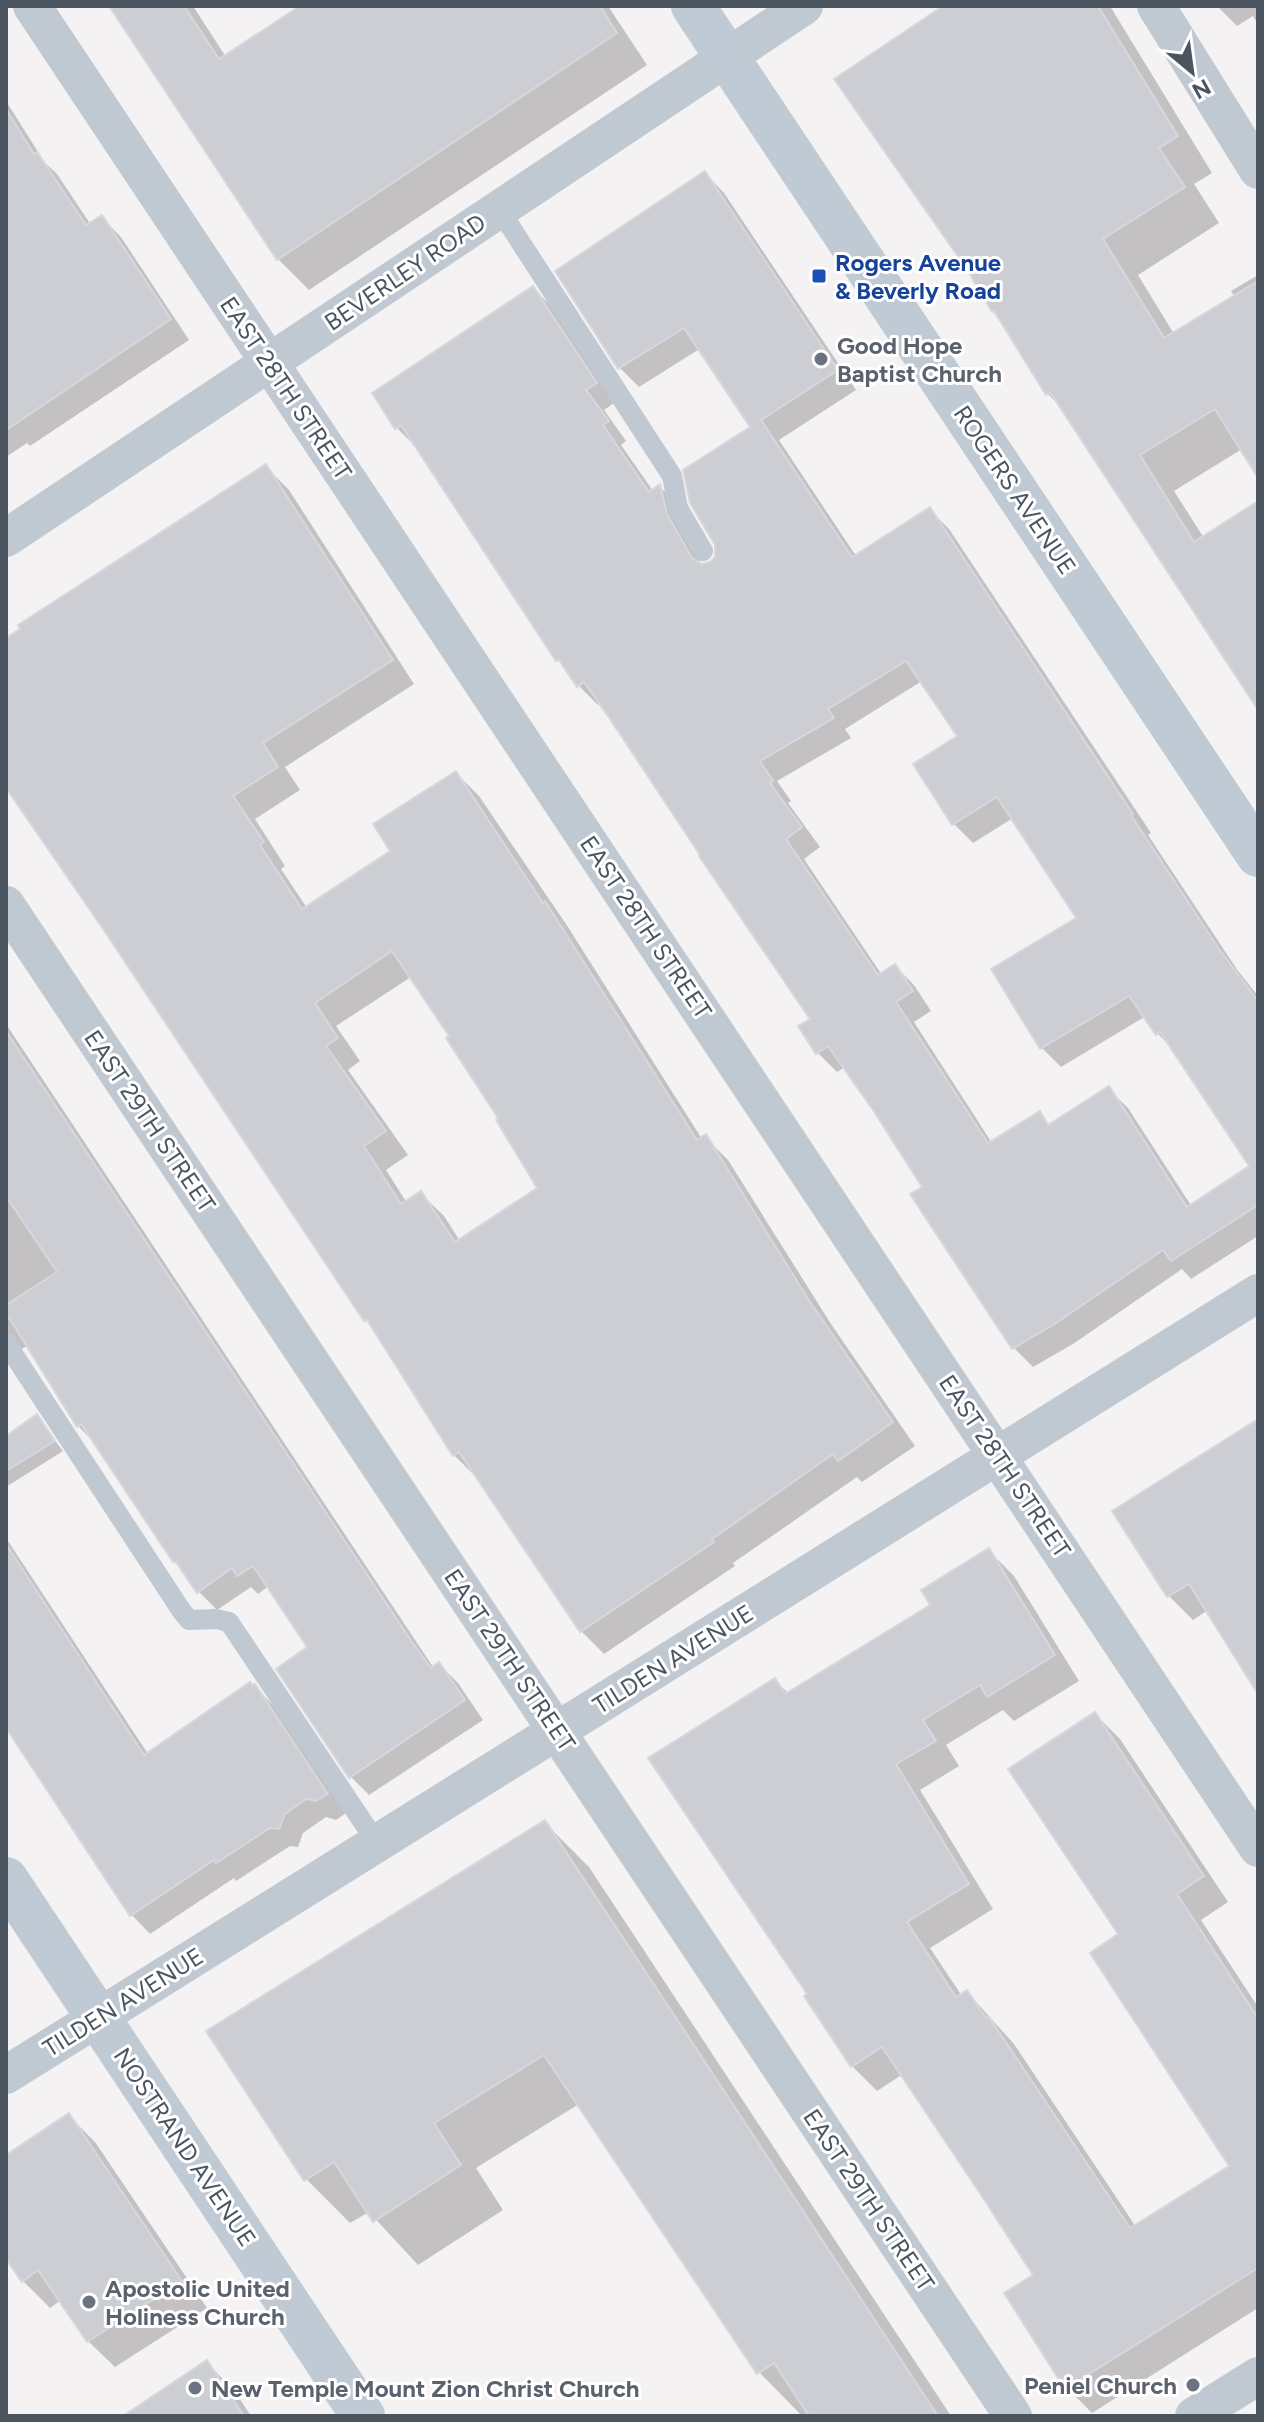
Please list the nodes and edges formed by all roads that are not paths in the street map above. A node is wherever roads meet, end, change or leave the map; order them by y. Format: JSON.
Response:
{"nodes":[{"id":1,"x":32,"y":6,"type":"edge"},
{"id":2,"x":693,"y":6,"type":"edge"},
{"id":3,"x":804,"y":6,"type":"edge"},
{"id":4,"x":1156,"y":6,"type":"edge"},
{"id":5,"x":727,"y":57,"type":"junction"},
{"id":6,"x":1258,"y":170,"type":"edge"},
{"id":7,"x":499,"y":209,"type":"junction"},
{"id":8,"x":270,"y":362,"type":"junction"},
{"id":9,"x":6,"y":538,"type":"edge"},
{"id":10,"x":703,"y":551,"type":"dead end"},
{"id":11,"x":1258,"y":855,"type":"edge"},
{"id":12,"x":6,"y":905,"type":"edge"},
{"id":13,"x":1258,"y":1293,"type":"edge"},
{"id":14,"x":6,"y":1343,"type":"edge"},
{"id":15,"x":999,"y":1456,"type":"junction"},
{"id":16,"x":557,"y":1731,"type":"junction"},
{"id":17,"x":377,"y":1843,"type":"junction"},
{"id":18,"x":1258,"y":1848,"type":"edge"},
{"id":19,"x":6,"y":1879,"type":"edge"},
{"id":20,"x":98,"y":2017,"type":"junction"},
{"id":21,"x":6,"y":2075,"type":"edge"},
{"id":22,"x":1258,"y":2376,"type":"edge"},
{"id":23,"x":363,"y":2416,"type":"edge"},
{"id":24,"x":1013,"y":2416,"type":"edge"},
{"id":25,"x":1194,"y":2416,"type":"edge"}],
"edges":[{"from":1,"to":8,"type":"street","name":"EAST 28TH STREET"},
{"from":2,"to":5,"type":"main road","name":"ROGERS AVENUE"},
{"from":3,"to":5,"type":"street","name":"BEVERLEY ROAD"},
{"from":4,"to":6,"type":"street"},
{"from":5,"to":7,"type":"street","name":"BEVERLEY ROAD"},
{"from":5,"to":11,"type":"main road","name":"ROGERS AVENUE"},
{"from":7,"to":8,"type":"street","name":"BEVERLEY ROAD"},
{"from":7,"to":10,"type":"lane"},
{"from":8,"to":9,"type":"street","name":"BEVERLEY ROAD"},
{"from":8,"to":15,"type":"street","name":"EAST 28TH STREET"},
{"from":12,"to":16,"type":"street","name":"EAST 29TH STREET"},
{"from":13,"to":15,"type":"street","name":"TILDEN AVENUE"},
{"from":14,"to":17,"type":"lane"},
{"from":15,"to":16,"type":"street","name":"TILDEN AVENUE"},
{"from":15,"to":18,"type":"street","name":"EAST 28TH STREET"},
{"from":16,"to":17,"type":"street","name":"TILDEN AVENUE"},
{"from":16,"to":24,"type":"street","name":"EAST 29TH STREET"},
{"from":17,"to":20,"type":"street","name":"TILDEN AVENUE"},
{"from":19,"to":20,"type":"main road","name":"NOSTRAND AVENUE"},
{"from":20,"to":21,"type":"street","name":"TILDEN AVENUE"},
{"from":20,"to":23,"type":"main road","name":"NOSTRAND AVENUE"},
{"from":22,"to":25,"type":"street"}]}
